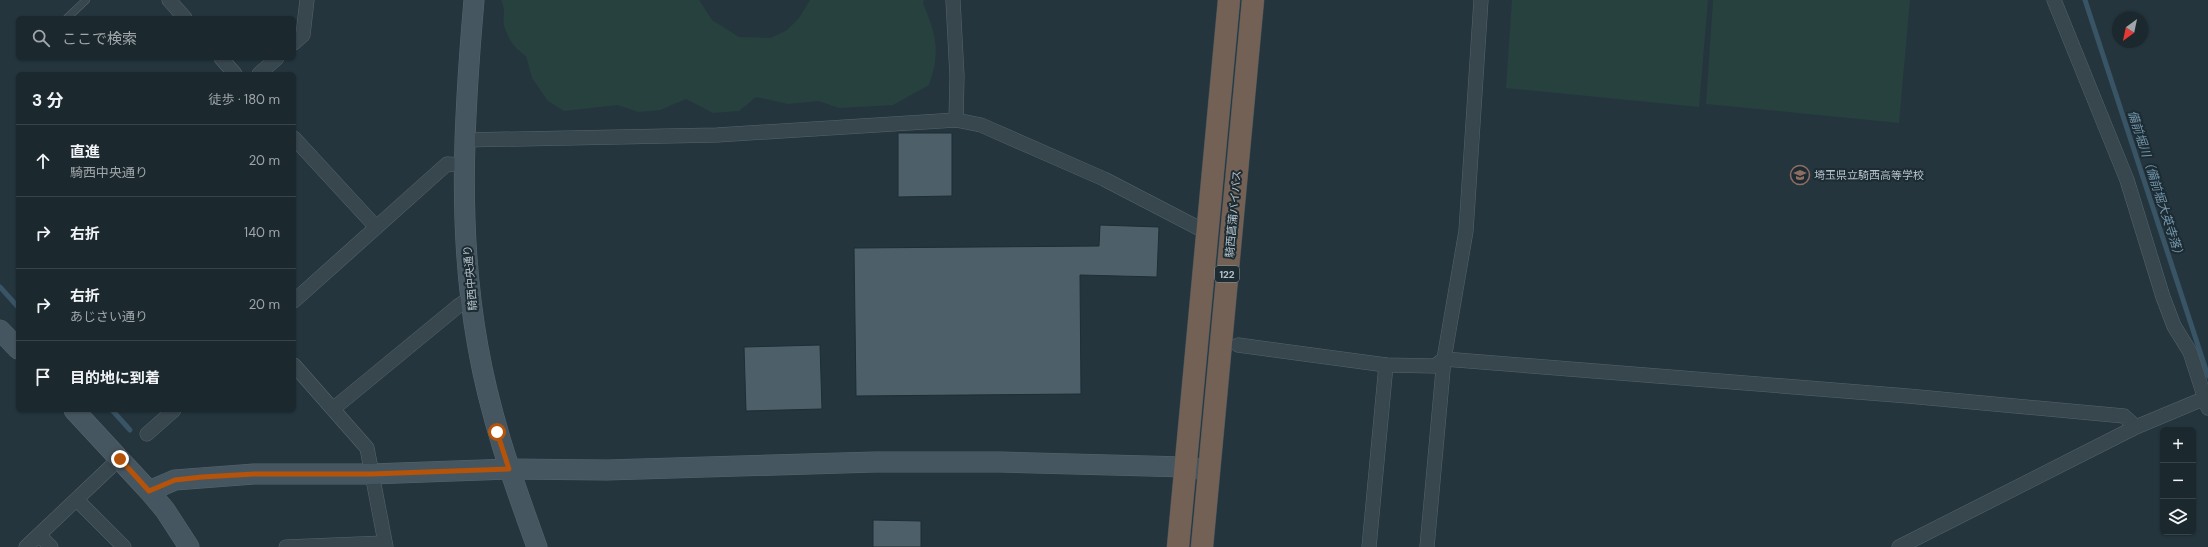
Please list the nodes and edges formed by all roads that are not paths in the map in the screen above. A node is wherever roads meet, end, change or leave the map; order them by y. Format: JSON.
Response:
{"nodes":[{"id":1,"x":86,"y":0,"type":"edge"},
{"id":2,"x":169,"y":0,"type":"edge"},
{"id":3,"x":307,"y":0,"type":"edge"},
{"id":4,"x":474,"y":0,"type":"edge"},
{"id":5,"x":953,"y":0,"type":"edge"},
{"id":6,"x":1229,"y":0,"type":"edge"},
{"id":7,"x":1253,"y":0,"type":"edge"},
{"id":8,"x":1480,"y":0,"type":"edge"},
{"id":9,"x":2054,"y":0,"type":"edge"},
{"id":10,"x":69,"y":16,"type":"edge"},
{"id":11,"x":183,"y":16,"type":"edge"},
{"id":12,"x":296,"y":41,"type":"edge"},
{"id":13,"x":223,"y":60,"type":"edge"},
{"id":14,"x":275,"y":60,"type":"edge"},
{"id":15,"x":233,"y":72,"type":"edge"},
{"id":16,"x":261,"y":72,"type":"edge"},
{"id":17,"x":956,"y":120,"type":"junction"},
{"id":18,"x":296,"y":140,"type":"edge"},
{"id":19,"x":464,"y":140,"type":"junction"},
{"id":20,"x":464,"y":164,"type":"junction"},
{"id":21,"x":376,"y":227,"type":"junction"},
{"id":22,"x":1208,"y":233,"type":"junction"},
{"id":23,"x":470,"y":298,"type":"junction"},
{"id":24,"x":296,"y":299,"type":"edge"},
{"id":25,"x":0,"y":330,"type":"edge"},
{"id":26,"x":1230,"y":344,"type":"junction"},
{"id":27,"x":16,"y":347,"type":"edge"},
{"id":28,"x":1444,"y":359,"type":"junction"},
{"id":29,"x":1386,"y":365,"type":"junction"},
{"id":30,"x":296,"y":367,"type":"edge"},
{"id":31,"x":2207,"y":401,"type":"edge"},
{"id":32,"x":333,"y":408,"type":"junction"},
{"id":33,"x":76,"y":412,"type":"edge"},
{"id":34,"x":172,"y":412,"type":"edge"},
{"id":35,"x":2136,"y":427,"type":"junction"},
{"id":36,"x":147,"y":434,"type":"dead end"},
{"id":37,"x":120,"y":459,"type":"junction"},
{"id":38,"x":1185,"y":467,"type":"junction"},
{"id":39,"x":509,"y":469,"type":"junction"},
{"id":40,"x":1208,"y":470,"type":"junction"},
{"id":41,"x":371,"y":474,"type":"junction"},
{"id":42,"x":149,"y":491,"type":"junction"},
{"id":43,"x":77,"y":500,"type":"junction"},
{"id":44,"x":39,"y":535,"type":"junction"},
{"id":45,"x":385,"y":545,"type":"edge"},
{"id":46,"x":26,"y":547,"type":"edge"},
{"id":47,"x":51,"y":547,"type":"edge"},
{"id":48,"x":124,"y":547,"type":"edge"},
{"id":49,"x":189,"y":547,"type":"edge"},
{"id":50,"x":286,"y":547,"type":"edge"},
{"id":51,"x":537,"y":547,"type":"edge"},
{"id":52,"x":1178,"y":547,"type":"edge"},
{"id":53,"x":1202,"y":547,"type":"edge"},
{"id":54,"x":1369,"y":547,"type":"edge"},
{"id":55,"x":1427,"y":547,"type":"edge"},
{"id":56,"x":1899,"y":547,"type":"edge"}],
"edges":[{"from":1,"to":10,"type":"lane"},
{"from":2,"to":11,"type":"street"},
{"from":3,"to":12,"type":"street"},
{"from":4,"to":19,"type":"street","name":"騎西中央通り"},
{"from":5,"to":17,"type":"street"},
{"from":6,"to":22,"type":"highway","number":"122"},
{"from":7,"to":26,"type":"highway","name":"騎西菖蒲バイパス","number":"122"},
{"from":8,"to":28,"type":"street"},
{"from":9,"to":31,"type":"street"},
{"from":13,"to":15,"type":"street"},
{"from":14,"to":16,"type":"street"},
{"from":17,"to":19,"type":"street"},
{"from":17,"to":22,"type":"street"},
{"from":18,"to":21,"type":"street"},
{"from":19,"to":20,"type":"street","name":"騎西中央通り"},
{"from":20,"to":21,"type":"street"},
{"from":20,"to":23,"type":"street","name":"騎西中央通り"},
{"from":21,"to":24,"type":"street"},
{"from":22,"to":38,"type":"highway","number":"122"},
{"from":23,"to":32,"type":"street"},
{"from":23,"to":39,"type":"street","name":"騎西中央通り"},
{"from":25,"to":27,"type":"street"},
{"from":26,"to":29,"type":"street"},
{"from":26,"to":40,"type":"highway","name":"騎西菖蒲バイパス","number":"122"},
{"from":28,"to":29,"type":"street"},
{"from":28,"to":35,"type":"street"},
{"from":28,"to":55,"type":"street"},
{"from":29,"to":54,"type":"street"},
{"from":30,"to":32,"type":"street"},
{"from":31,"to":35,"type":"street"},
{"from":32,"to":41,"type":"street"},
{"from":33,"to":37,"type":"street"},
{"from":34,"to":36,"type":"street"},
{"from":35,"to":56,"type":"street"},
{"from":37,"to":42,"type":"street"},
{"from":37,"to":43,"type":"street"},
{"from":38,"to":39,"type":"street"},
{"from":38,"to":40,"type":"street"},
{"from":38,"to":52,"type":"highway","number":"122"},
{"from":39,"to":41,"type":"street"},
{"from":39,"to":51,"type":"street","name":"騎西中央通り"},
{"from":40,"to":53,"type":"highway","name":"騎西菖蒲バイパス","number":"122"},
{"from":41,"to":42,"type":"street"},
{"from":41,"to":45,"type":"street"},
{"from":42,"to":49,"type":"street"},
{"from":43,"to":44,"type":"street"},
{"from":43,"to":48,"type":"street"},
{"from":44,"to":46,"type":"street"},
{"from":44,"to":47,"type":"street"},
{"from":45,"to":50,"type":"street"}]}
